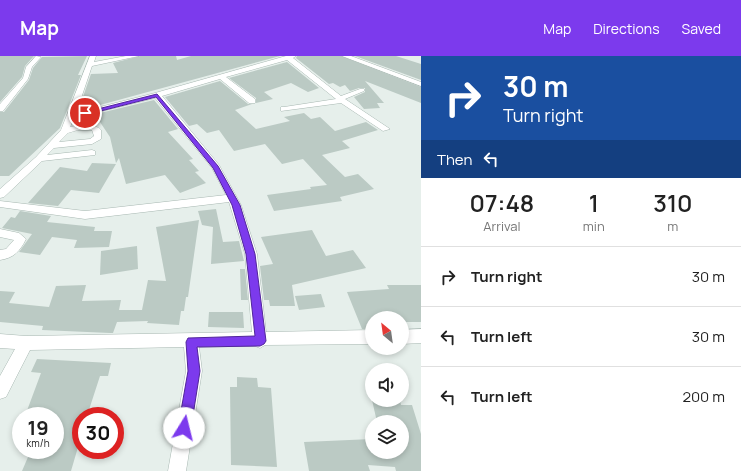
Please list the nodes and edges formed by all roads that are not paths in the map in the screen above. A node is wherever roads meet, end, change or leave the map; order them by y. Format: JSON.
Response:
{"nodes":[{"id":1,"x":93,"y":56,"type":"edge"},
{"id":2,"x":136,"y":56,"type":"edge"},
{"id":3,"x":345,"y":56,"type":"edge"},
{"id":4,"x":38,"y":57,"type":"dead end"},
{"id":5,"x":291,"y":57,"type":"edge"},
{"id":6,"x":90,"y":65,"type":"junction"},
{"id":7,"x":222,"y":77,"type":"junction"},
{"id":8,"x":421,"y":84,"type":"edge"},
{"id":9,"x":362,"y":90,"type":"dead end"},
{"id":10,"x":157,"y":95,"type":"junction"},
{"id":11,"x":340,"y":99,"type":"junction"},
{"id":12,"x":252,"y":101,"type":"dead end"},
{"id":13,"x":0,"y":109,"type":"edge"},
{"id":14,"x":284,"y":109,"type":"dead end"},
{"id":15,"x":72,"y":116,"type":"junction"},
{"id":16,"x":78,"y":128,"type":"junction"},
{"id":17,"x":386,"y":129,"type":"dead end"},
{"id":18,"x":65,"y":130,"type":"junction"},
{"id":19,"x":71,"y":143,"type":"junction"},
{"id":20,"x":51,"y":146,"type":"junction"},
{"id":21,"x":92,"y":153,"type":"dead end"},
{"id":22,"x":39,"y":159,"type":"junction"},
{"id":23,"x":0,"y":183,"type":"edge"},
{"id":24,"x":10,"y":185,"type":"junction"},
{"id":25,"x":0,"y":195,"type":"edge"},
{"id":26,"x":232,"y":198,"type":"junction"},
{"id":27,"x":0,"y":204,"type":"edge"},
{"id":28,"x":0,"y":234,"type":"edge"},
{"id":29,"x":0,"y":255,"type":"edge"},
{"id":30,"x":421,"y":336,"type":"edge"},
{"id":31,"x":409,"y":337,"type":"edge"},
{"id":32,"x":365,"y":338,"type":"edge"},
{"id":33,"x":0,"y":341,"type":"edge"},
{"id":34,"x":260,"y":341,"type":"junction"},
{"id":35,"x":191,"y":342,"type":"junction"},
{"id":36,"x":26,"y":343,"type":"junction"},
{"id":37,"x":0,"y":391,"type":"edge"},
{"id":38,"x":178,"y":471,"type":"edge"}],
"edges":[{"from":1,"to":6,"type":"street"},
{"from":2,"to":6,"type":"street"},
{"from":3,"to":8,"type":"street"},
{"from":4,"to":13,"type":"street"},
{"from":5,"to":7,"type":"street"},
{"from":5,"to":11,"type":"street"},
{"from":6,"to":15,"type":"street"},
{"from":7,"to":10,"type":"street"},
{"from":7,"to":12,"type":"street"},
{"from":9,"to":11,"type":"street"},
{"from":10,"to":15,"type":"street"},
{"from":10,"to":26,"type":"street"},
{"from":11,"to":14,"type":"street"},
{"from":11,"to":17,"type":"street"},
{"from":15,"to":18,"type":"street"},
{"from":16,"to":18,"type":"street"},
{"from":16,"to":19,"type":"street"},
{"from":16,"to":19,"type":"street"},
{"from":18,"to":20,"type":"street"},
{"from":19,"to":20,"type":"street"},
{"from":20,"to":22,"type":"street"},
{"from":21,"to":22,"type":"street"},
{"from":22,"to":24,"type":"street"},
{"from":23,"to":24,"type":"street"},
{"from":24,"to":25,"type":"street"},
{"from":26,"to":27,"type":"street"},
{"from":26,"to":34,"type":"street"},
{"from":28,"to":29,"type":"street"},
{"from":30,"to":31,"type":"street"},
{"from":32,"to":34,"type":"street"},
{"from":33,"to":36,"type":"street"},
{"from":34,"to":35,"type":"street"},
{"from":35,"to":36,"type":"street"},
{"from":35,"to":38,"type":"street"},
{"from":36,"to":37,"type":"street"}]}
